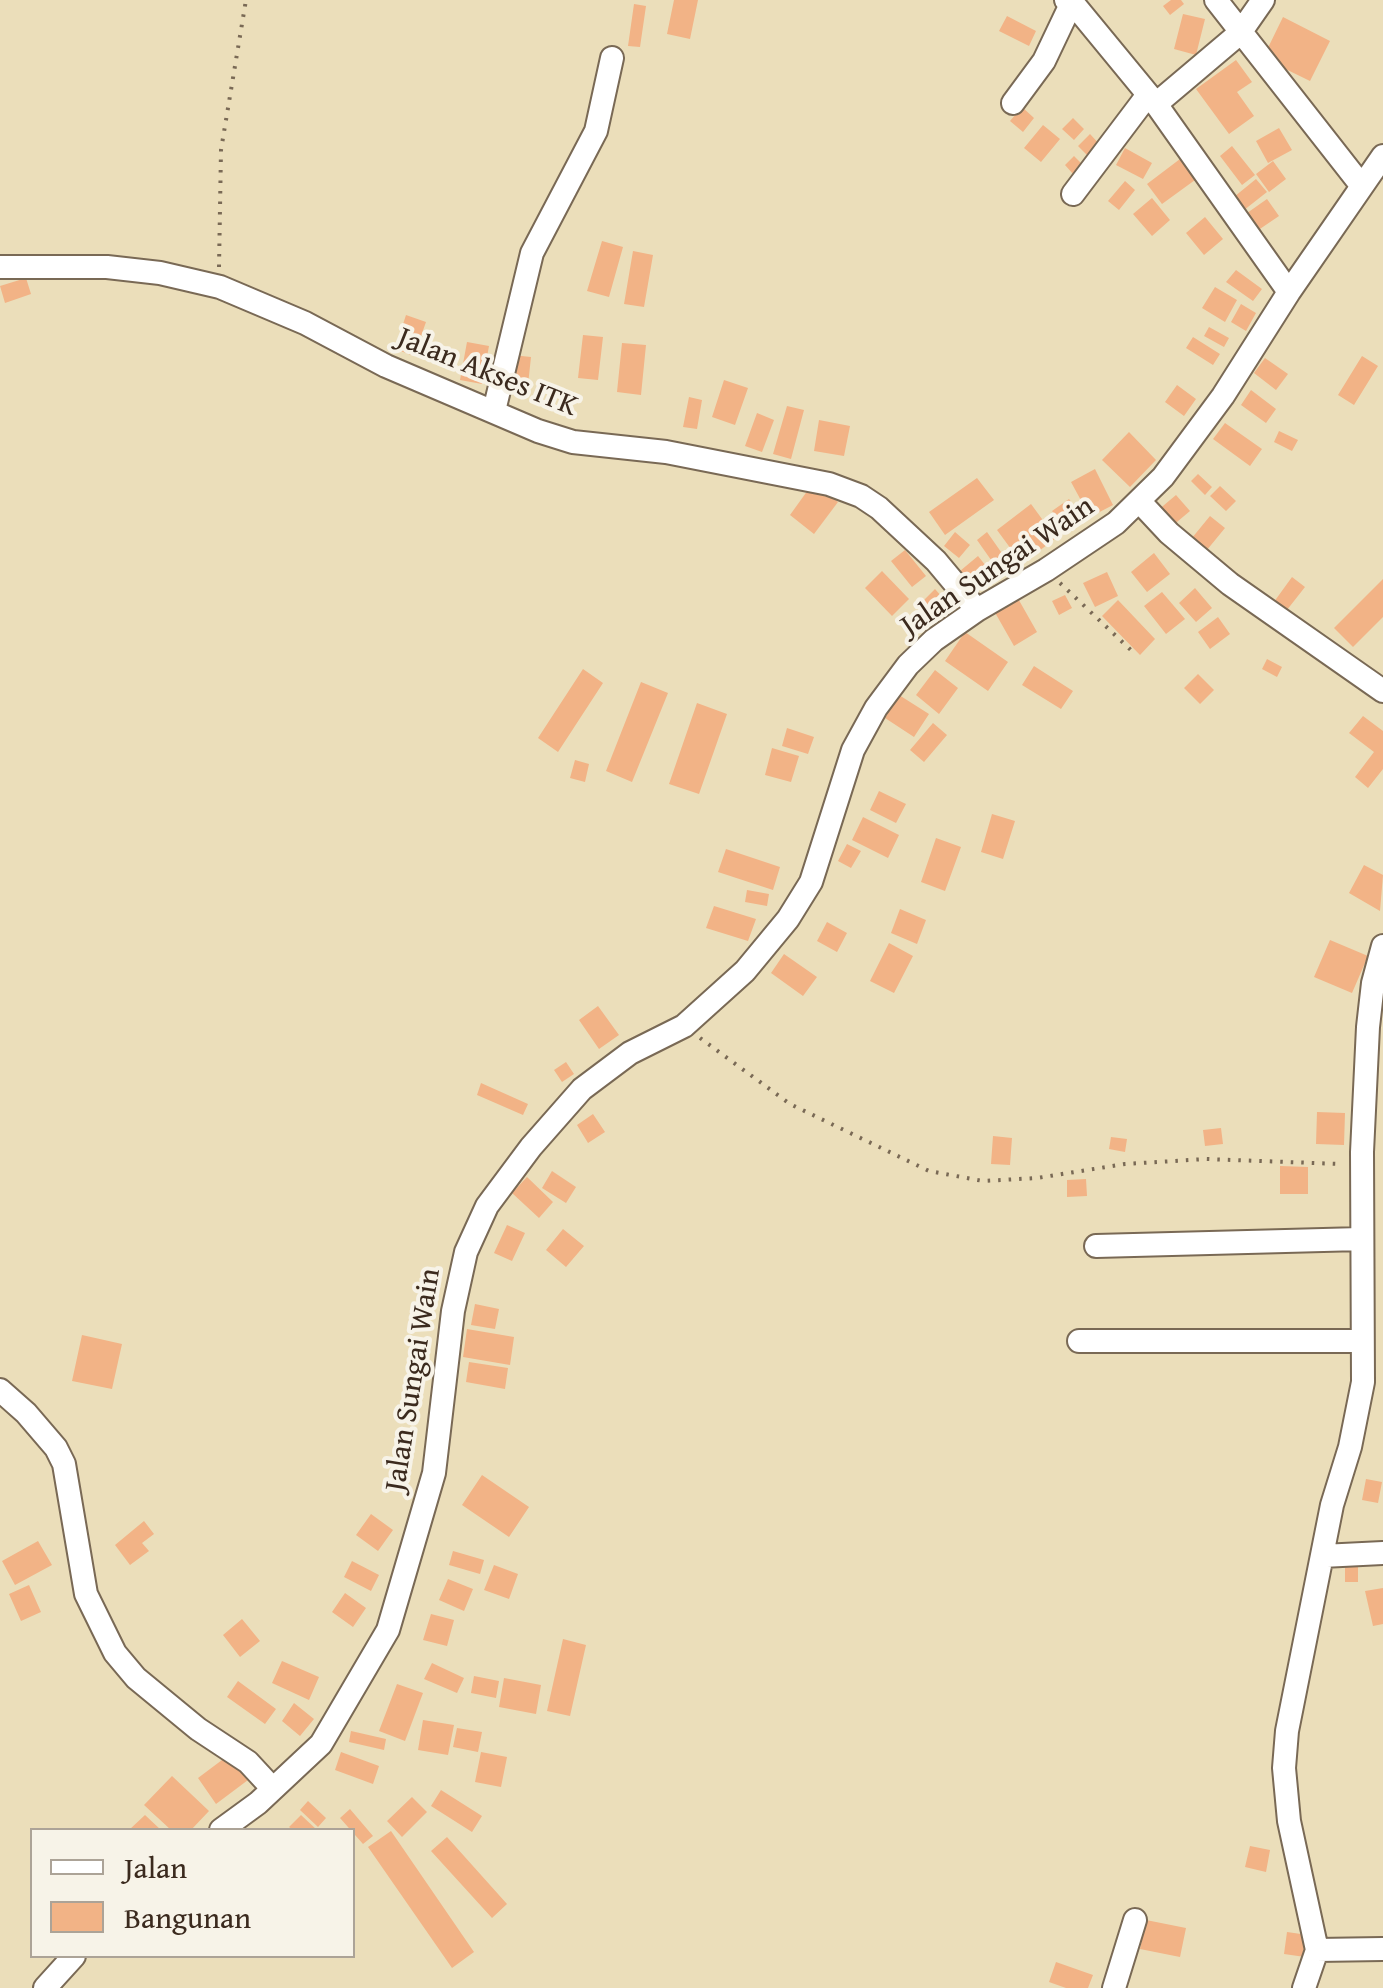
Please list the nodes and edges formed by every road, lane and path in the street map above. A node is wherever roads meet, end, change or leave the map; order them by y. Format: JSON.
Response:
{"nodes":[{"id":1,"x":246,"y":0,"type":"edge"},
{"id":2,"x":1216,"y":0,"type":"edge"},
{"id":3,"x":1263,"y":0,"type":"edge"},
{"id":4,"x":1070,"y":1,"type":"edge"},
{"id":5,"x":1240,"y":34,"type":"junction"},
{"id":6,"x":612,"y":58,"type":"dead end"},
{"id":7,"x":1151,"y":100,"type":"junction"},
{"id":8,"x":1013,"y":103,"type":"dead end"},
{"id":9,"x":1383,"y":156,"type":"edge"},
{"id":10,"x":1361,"y":185,"type":"junction"},
{"id":11,"x":1073,"y":194,"type":"dead end"},
{"id":12,"x":0,"y":267,"type":"edge"},
{"id":13,"x":220,"y":287,"type":"junction"},
{"id":14,"x":1289,"y":292,"type":"junction"},
{"id":15,"x":494,"y":412,"type":"junction"},
{"id":16,"x":1140,"y":502,"type":"junction"},
{"id":17,"x":1046,"y":570,"type":"junction"},
{"id":18,"x":977,"y":610,"type":"junction"},
{"id":19,"x":1134,"y":653,"type":"dead end"},
{"id":20,"x":1383,"y":691,"type":"edge"},
{"id":21,"x":1383,"y":946,"type":"edge"},
{"id":22,"x":684,"y":1026,"type":"junction"},
{"id":23,"x":1375,"y":1030,"type":"edge"},
{"id":24,"x":1369,"y":1160,"type":"edge"},
{"id":25,"x":1361,"y":1239,"type":"junction"},
{"id":26,"x":1096,"y":1246,"type":"dead end"},
{"id":27,"x":1362,"y":1340,"type":"junction"},
{"id":28,"x":1079,"y":1342,"type":"dead end"},
{"id":29,"x":0,"y":1390,"type":"edge"},
{"id":30,"x":1383,"y":1554,"type":"edge"},
{"id":31,"x":1322,"y":1556,"type":"junction"},
{"id":32,"x":272,"y":1789,"type":"junction"},
{"id":33,"x":223,"y":1828,"type":"edge"},
{"id":34,"x":1135,"y":1920,"type":"dead end"},
{"id":35,"x":1383,"y":1949,"type":"edge"},
{"id":36,"x":1317,"y":1950,"type":"junction"},
{"id":37,"x":72,"y":1958,"type":"edge"},
{"id":38,"x":45,"y":1988,"type":"edge"},
{"id":39,"x":1114,"y":1988,"type":"edge"},
{"id":40,"x":1304,"y":1988,"type":"edge"}],
"edges":[{"from":1,"to":13,"type":"path"},
{"from":2,"to":5,"type":"street"},
{"from":3,"to":5,"type":"street"},
{"from":4,"to":7,"type":"street"},
{"from":4,"to":8,"type":"street"},
{"from":5,"to":7,"type":"street"},
{"from":5,"to":10,"type":"street"},
{"from":6,"to":15,"type":"street"},
{"from":7,"to":11,"type":"street"},
{"from":7,"to":14,"type":"street"},
{"from":9,"to":10,"type":"street","name":"Jalan Sungai Wain"},
{"from":10,"to":14,"type":"street","name":"Jalan Sungai Wain"},
{"from":12,"to":13,"type":"street","name":"Jalan Akses ITK"},
{"from":13,"to":15,"type":"street","name":"Jalan Akses ITK"},
{"from":14,"to":16,"type":"street","name":"Jalan Sungai Wain"},
{"from":15,"to":18,"type":"street","name":"Jalan Akses ITK"},
{"from":16,"to":17,"type":"street","name":"Jalan Sungai Wain"},
{"from":16,"to":20,"type":"street"},
{"from":17,"to":18,"type":"street","name":"Jalan Sungai Wain"},
{"from":17,"to":19,"type":"path"},
{"from":18,"to":22,"type":"street","name":"Jalan Sungai Wain"},
{"from":21,"to":23,"type":"street"},
{"from":22,"to":24,"type":"path"},
{"from":22,"to":32,"type":"street","name":"Jalan Sungai Wain"},
{"from":23,"to":24,"type":"street"},
{"from":24,"to":25,"type":"street"},
{"from":25,"to":26,"type":"street"},
{"from":25,"to":27,"type":"street"},
{"from":27,"to":28,"type":"street"},
{"from":27,"to":31,"type":"street"},
{"from":29,"to":32,"type":"street"},
{"from":30,"to":31,"type":"street"},
{"from":31,"to":36,"type":"street"},
{"from":32,"to":33,"type":"street","name":"Jalan Sungai Wain"},
{"from":34,"to":39,"type":"street"},
{"from":35,"to":36,"type":"street"},
{"from":36,"to":40,"type":"street"},
{"from":37,"to":38,"type":"street"}]}
